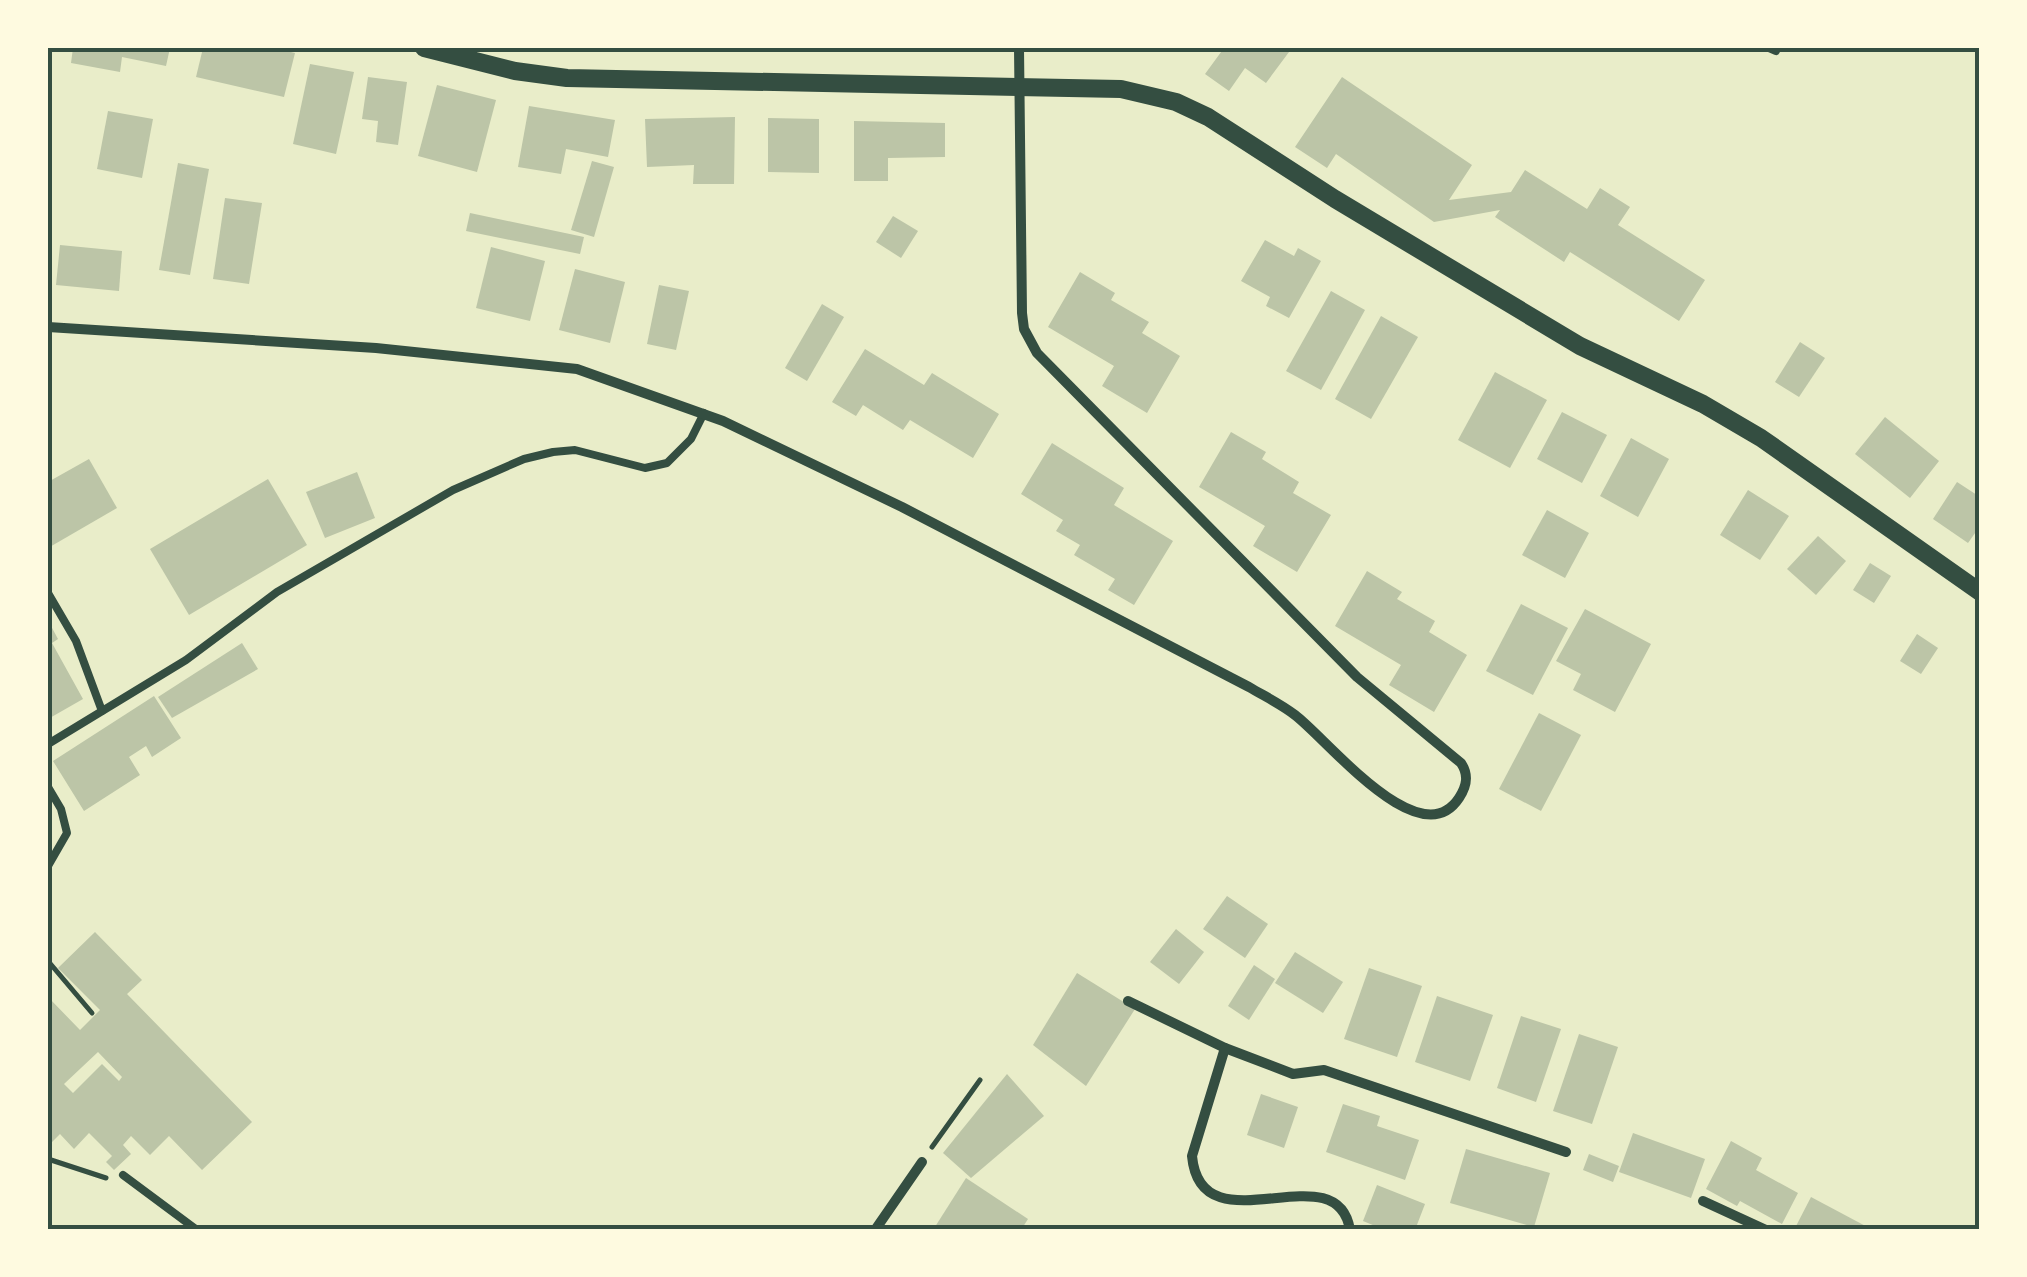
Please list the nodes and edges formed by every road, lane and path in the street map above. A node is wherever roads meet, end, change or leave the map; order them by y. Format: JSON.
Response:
{"nodes":[{"id":1,"x":424,"y":48,"type":"edge"},
{"id":2,"x":1019,"y":48,"type":"edge"},
{"id":3,"x":1018,"y":88,"type":"junction"},
{"id":4,"x":48,"y":327,"type":"edge"},
{"id":5,"x":704,"y":413,"type":"junction"},
{"id":6,"x":1980,"y":592,"type":"edge"},
{"id":7,"x":48,"y":593,"type":"edge"},
{"id":8,"x":102,"y":711,"type":"junction"},
{"id":9,"x":48,"y":744,"type":"edge"},
{"id":10,"x":48,"y":787,"type":"edge"},
{"id":11,"x":48,"y":866,"type":"edge"},
{"id":12,"x":48,"y":962,"type":"edge"},
{"id":13,"x":1128,"y":1000,"type":"dead end"},
{"id":14,"x":92,"y":1013,"type":"dead end"},
{"id":15,"x":1225,"y":1048,"type":"junction"},
{"id":16,"x":980,"y":1080,"type":"dead end"},
{"id":17,"x":1566,"y":1152,"type":"dead end"},
{"id":18,"x":48,"y":1159,"type":"edge"},
{"id":19,"x":922,"y":1162,"type":"joint"},
{"id":20,"x":123,"y":1175,"type":"joint"},
{"id":21,"x":1703,"y":1201,"type":"dead end"},
{"id":22,"x":197,"y":1230,"type":"edge"},
{"id":23,"x":875,"y":1230,"type":"edge"},
{"id":24,"x":1350,"y":1230,"type":"edge"},
{"id":25,"x":1766,"y":1230,"type":"edge"}],
"edges":[{"from":1,"to":3,"type":"street"},
{"from":2,"to":3,"type":"street"},
{"from":3,"to":5,"type":"street"},
{"from":3,"to":6,"type":"street"},
{"from":4,"to":5,"type":"street"},
{"from":5,"to":8,"type":"lane"},
{"from":7,"to":8,"type":"lane"},
{"from":8,"to":9,"type":"lane"},
{"from":10,"to":11,"type":"lane"},
{"from":12,"to":14,"type":"path"},
{"from":13,"to":15,"type":"street"},
{"from":15,"to":17,"type":"street"},
{"from":15,"to":24,"type":"street"},
{"from":16,"to":19,"type":"path"},
{"from":18,"to":20,"type":"path"},
{"from":19,"to":23,"type":"street"},
{"from":20,"to":22,"type":"lane"},
{"from":21,"to":25,"type":"street"}]}
